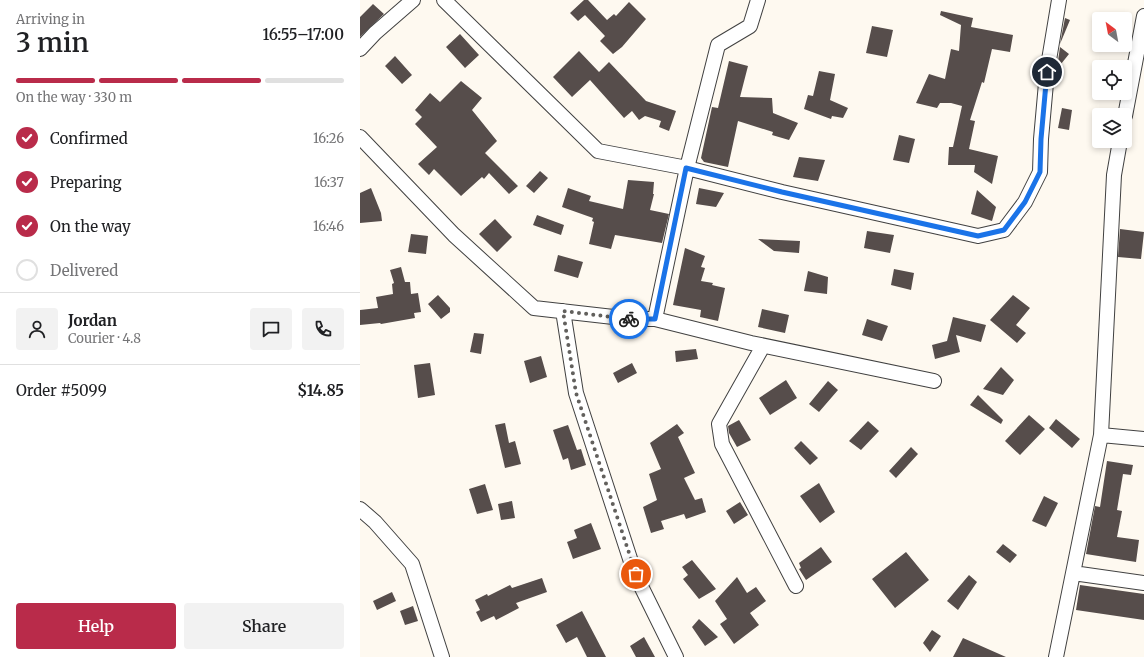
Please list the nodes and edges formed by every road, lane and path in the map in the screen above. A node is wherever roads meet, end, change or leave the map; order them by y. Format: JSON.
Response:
{"nodes":[{"id":1,"x":413,"y":0,"type":"edge"},
{"id":2,"x":444,"y":0,"type":"edge"},
{"id":3,"x":758,"y":0,"type":"edge"},
{"id":4,"x":1059,"y":0,"type":"edge"},
{"id":5,"x":1144,"y":16,"type":"edge"},
{"id":6,"x":360,"y":49,"type":"edge"},
{"id":7,"x":1127,"y":108,"type":"edge"},
{"id":8,"x":360,"y":137,"type":"edge"},
{"id":9,"x":1119,"y":148,"type":"edge"},
{"id":10,"x":686,"y":168,"type":"junction"},
{"id":11,"x":563,"y":311,"type":"junction"},
{"id":12,"x":655,"y":319,"type":"junction"},
{"id":13,"x":763,"y":346,"type":"junction"},
{"id":14,"x":934,"y":381,"type":"dead end"},
{"id":15,"x":1101,"y":434,"type":"junction"},
{"id":16,"x":1144,"y":439,"type":"edge"},
{"id":17,"x":360,"y":509,"type":"edge"},
{"id":18,"x":1073,"y":573,"type":"junction"},
{"id":19,"x":1144,"y":582,"type":"edge"},
{"id":20,"x":796,"y":586,"type":"dead end"},
{"id":21,"x":442,"y":657,"type":"edge"},
{"id":22,"x":676,"y":657,"type":"edge"},
{"id":23,"x":1056,"y":657,"type":"edge"}],
"edges":[{"from":1,"to":6,"type":"street"},
{"from":2,"to":10,"type":"street"},
{"from":3,"to":10,"type":"street"},
{"from":4,"to":10,"type":"street"},
{"from":5,"to":7,"type":"street"},
{"from":8,"to":11,"type":"street"},
{"from":9,"to":15,"type":"street"},
{"from":10,"to":12,"type":"street"},
{"from":11,"to":12,"type":"street"},
{"from":11,"to":22,"type":"street"},
{"from":12,"to":13,"type":"street"},
{"from":13,"to":14,"type":"street"},
{"from":13,"to":20,"type":"street"},
{"from":15,"to":16,"type":"street"},
{"from":15,"to":18,"type":"street"},
{"from":17,"to":21,"type":"street"},
{"from":18,"to":19,"type":"street"},
{"from":18,"to":23,"type":"street"}]}
